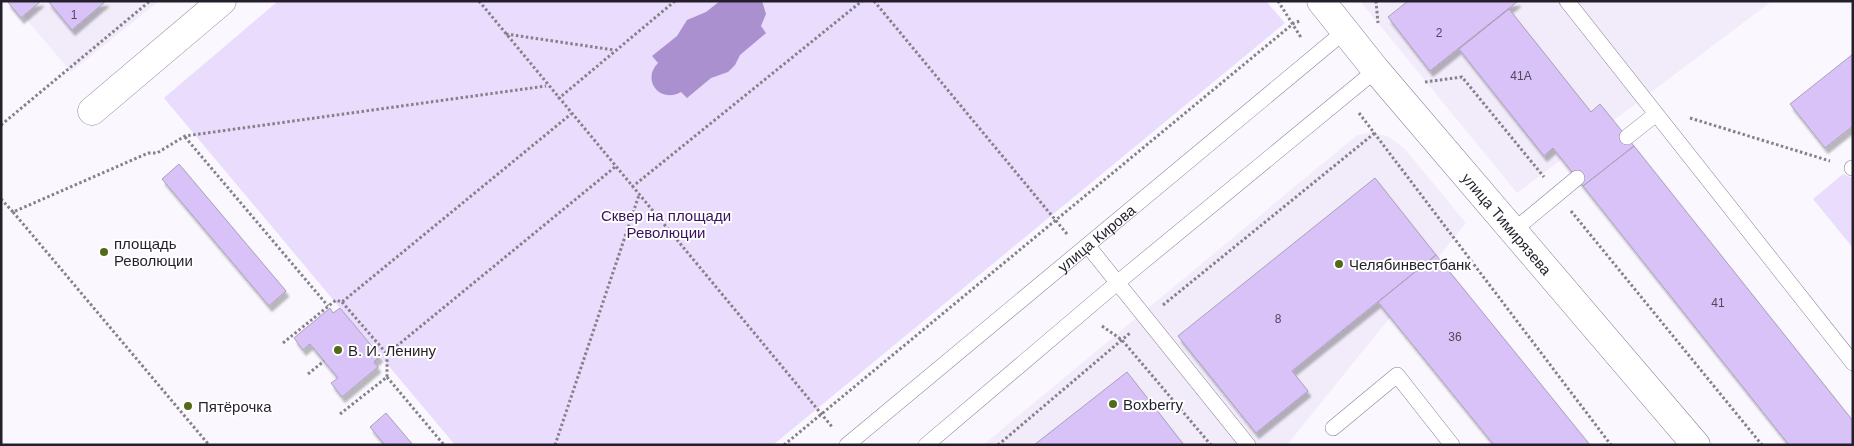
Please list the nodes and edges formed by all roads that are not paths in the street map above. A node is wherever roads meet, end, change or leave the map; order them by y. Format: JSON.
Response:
{"nodes":[{"id":1,"x":222,"y":1,"type":"edge"},
{"id":2,"x":1321,"y":1,"type":"edge"},
{"id":3,"x":1566,"y":1,"type":"edge"},
{"id":4,"x":1345,"y":31,"type":"junction"},
{"id":5,"x":1376,"y":70,"type":"junction"},
{"id":6,"x":92,"y":111,"type":"dead end"},
{"id":7,"x":1656,"y":114,"type":"junction"},
{"id":8,"x":1627,"y":137,"type":"dead end"},
{"id":9,"x":1577,"y":178,"type":"dead end"},
{"id":10,"x":1512,"y":231,"type":"junction"},
{"id":11,"x":1088,"y":246,"type":"junction"},
{"id":12,"x":1117,"y":283,"type":"junction"},
{"id":13,"x":1853,"y":363,"type":"edge"},
{"id":14,"x":1333,"y":428,"type":"dead end"},
{"id":15,"x":847,"y":445,"type":"edge"},
{"id":16,"x":926,"y":445,"type":"edge"},
{"id":17,"x":1248,"y":445,"type":"edge"},
{"id":18,"x":1452,"y":445,"type":"edge"},
{"id":19,"x":1696,"y":445,"type":"edge"}],
"edges":[{"from":1,"to":6,"type":"street"},
{"from":2,"to":4,"type":"street","name":"улица Тимирязева"},
{"from":3,"to":7,"type":"lane"},
{"from":4,"to":5,"type":"street","name":"улица Тимирязева"},
{"from":4,"to":11,"type":"lane","name":"улица Кирова"},
{"from":5,"to":10,"type":"street","name":"улица Тимирязева"},
{"from":5,"to":12,"type":"lane"},
{"from":7,"to":8,"type":"lane"},
{"from":7,"to":13,"type":"lane"},
{"from":9,"to":10,"type":"lane"},
{"from":10,"to":19,"type":"street","name":"улица Тимирязева"},
{"from":11,"to":12,"type":"lane"},
{"from":11,"to":15,"type":"lane","name":"улица Кирова"},
{"from":12,"to":16,"type":"lane"},
{"from":12,"to":17,"type":"lane"},
{"from":14,"to":18,"type":"lane"}]}
